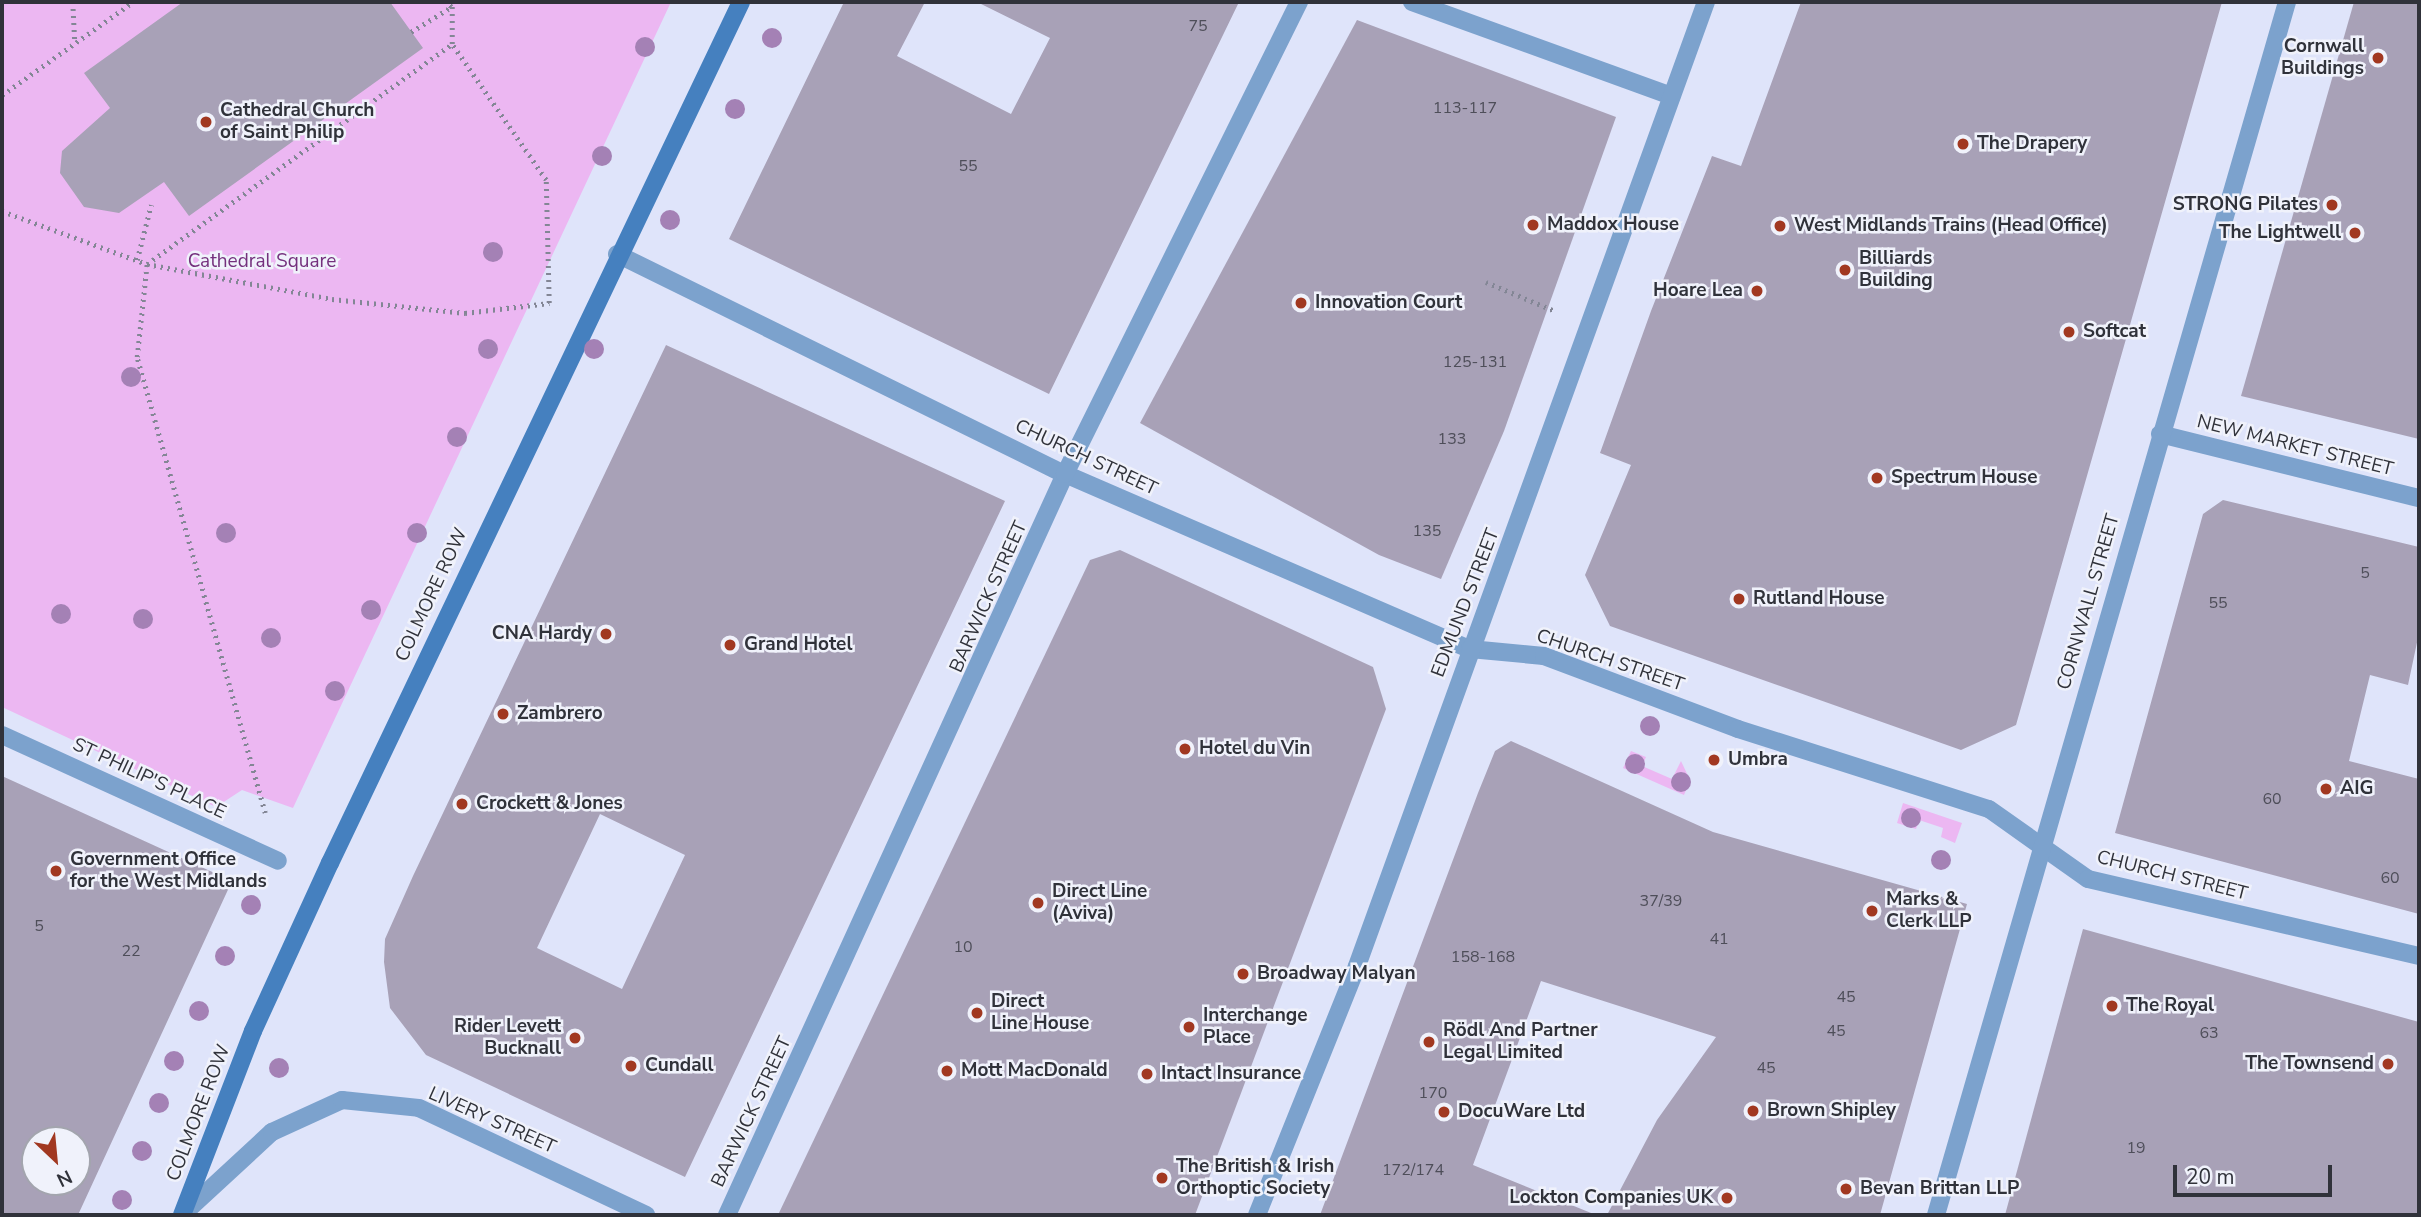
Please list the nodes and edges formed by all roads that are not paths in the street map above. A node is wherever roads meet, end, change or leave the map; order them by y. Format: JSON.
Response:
{"nodes":[{"id":1,"x":741,"y":2,"type":"edge"},
{"id":2,"x":1299,"y":2,"type":"edge"},
{"id":3,"x":1412,"y":2,"type":"edge"},
{"id":4,"x":1706,"y":2,"type":"edge"},
{"id":5,"x":2287,"y":2,"type":"edge"},
{"id":6,"x":1672,"y":96,"type":"junction"},
{"id":7,"x":617,"y":254,"type":"junction"},
{"id":8,"x":2160,"y":434,"type":"junction"},
{"id":9,"x":1065,"y":474,"type":"junction"},
{"id":10,"x":2419,"y":498,"type":"edge"},
{"id":11,"x":1470,"y":649,"type":"junction"},
{"id":12,"x":2,"y":735,"type":"edge"},
{"id":13,"x":2042,"y":845,"type":"junction"},
{"id":14,"x":278,"y":861,"type":"road end"},
{"id":15,"x":2419,"y":956,"type":"edge"},
{"id":16,"x":183,"y":1214,"type":"edge"},
{"id":17,"x":646,"y":1215,"type":"edge"},
{"id":18,"x":727,"y":1215,"type":"edge"},
{"id":19,"x":1257,"y":1215,"type":"edge"},
{"id":20,"x":1936,"y":1215,"type":"edge"}],
"edges":[{"from":1,"to":7,"type":"street","name":"COLMORE ROW"},
{"from":2,"to":9,"type":"street","name":"BARWICK STREET"},
{"from":3,"to":6,"type":"street"},
{"from":4,"to":6,"type":"street","name":"EDMUND STREET"},
{"from":5,"to":8,"type":"street","name":"CORNWALL STREET"},
{"from":6,"to":11,"type":"street","name":"EDMUND STREET"},
{"from":7,"to":9,"type":"street","name":"CHURCH STREET"},
{"from":7,"to":16,"type":"street","name":"COLMORE ROW"},
{"from":8,"to":10,"type":"street","name":"NEW MARKET STREET"},
{"from":8,"to":13,"type":"street","name":"CORNWALL STREET"},
{"from":9,"to":11,"type":"street","name":"CHURCH STREET"},
{"from":9,"to":18,"type":"street","name":"BARWICK STREET"},
{"from":11,"to":13,"type":"street","name":"CHURCH STREET"},
{"from":11,"to":19,"type":"street","name":"EDMUND STREET"},
{"from":12,"to":14,"type":"street","name":"ST PHILIP'S PLACE"},
{"from":13,"to":15,"type":"street","name":"CHURCH STREET"},
{"from":13,"to":20,"type":"street","name":"CORNWALL STREET"},
{"from":16,"to":17,"type":"street","name":"LIVERY STREET"}]}
